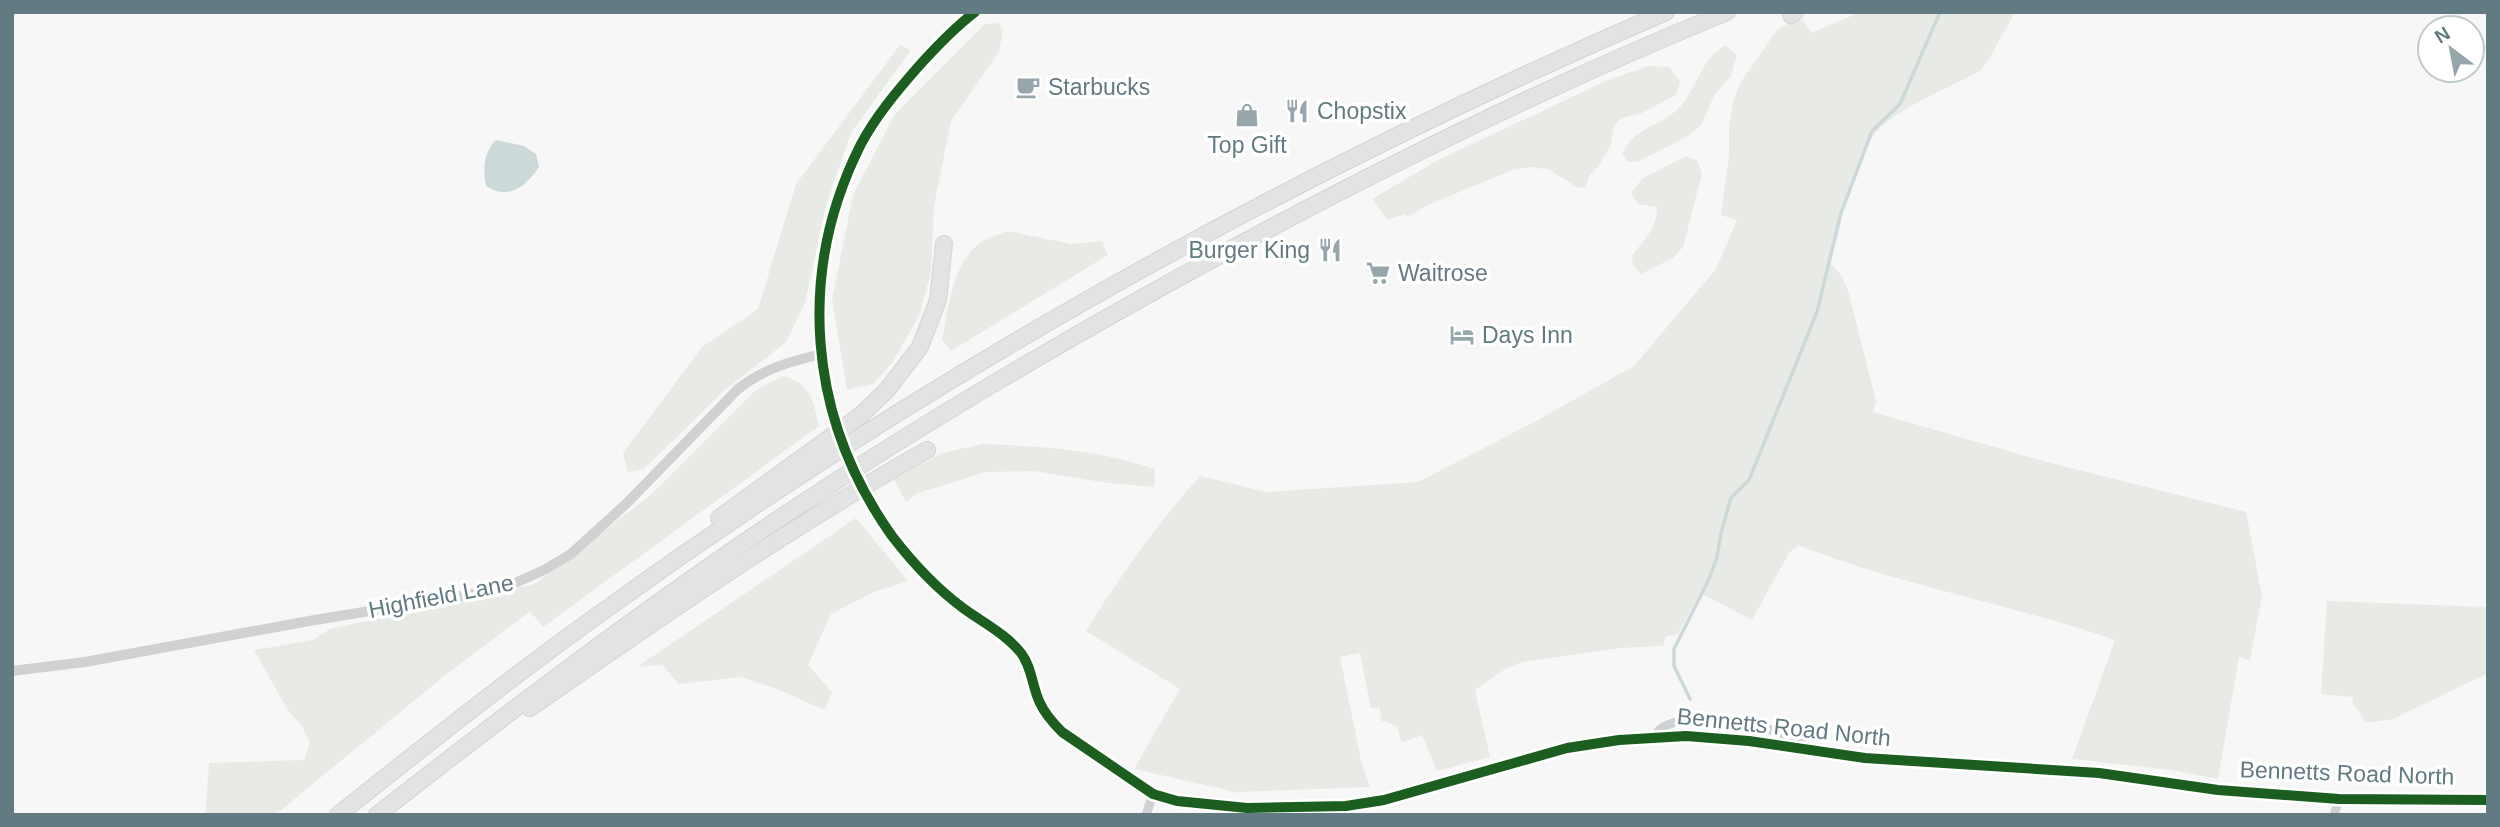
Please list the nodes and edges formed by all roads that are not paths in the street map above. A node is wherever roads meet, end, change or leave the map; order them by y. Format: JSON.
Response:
{"nodes":[{"id":1,"x":975,"y":12,"type":"edge"},
{"id":2,"x":1666,"y":12,"type":"edge"},
{"id":3,"x":1727,"y":12,"type":"edge"},
{"id":4,"x":944,"y":244,"type":"dead end"},
{"id":5,"x":821,"y":354,"type":"junction"},
{"id":6,"x":927,"y":450,"type":"dead end"},
{"id":7,"x":605,"y":610,"type":"junction"},
{"id":8,"x":12,"y":671,"type":"edge"},
{"id":9,"x":1655,"y":737,"type":"junction"},
{"id":10,"x":1805,"y":750,"type":"junction"},
{"id":11,"x":1153,"y":794,"type":"junction"},
{"id":12,"x":2339,"y":799,"type":"junction"},
{"id":13,"x":2488,"y":800,"type":"edge"},
{"id":14,"x":338,"y":815,"type":"edge"},
{"id":15,"x":378,"y":815,"type":"edge"},
{"id":16,"x":1146,"y":815,"type":"edge"},
{"id":17,"x":2334,"y":815,"type":"edge"}],
"edges":[{"from":1,"to":5,"type":"street"},
{"from":2,"to":7,"type":"highway"},
{"from":3,"to":15,"type":"highway"},
{"from":4,"to":7,"type":"highway"},
{"from":5,"to":8,"type":"street","name":"Highfield Lane"},
{"from":5,"to":11,"type":"street","name":"Bennetts Road North","bridge":true},
{"from":6,"to":15,"type":"highway"},
{"from":7,"to":14,"type":"highway"},
{"from":9,"to":10,"type":"street","name":"Bennetts Road North"},
{"from":9,"to":10,"type":"street","name":"Bennetts Road North"},
{"from":9,"to":11,"type":"street","name":"Bennetts Road North"},
{"from":10,"to":12,"type":"street","name":"Bennetts Road North"},
{"from":11,"to":16,"type":"street"},
{"from":12,"to":13,"type":"street","name":"Bennetts Road North"},
{"from":12,"to":17,"type":"street"}]}
